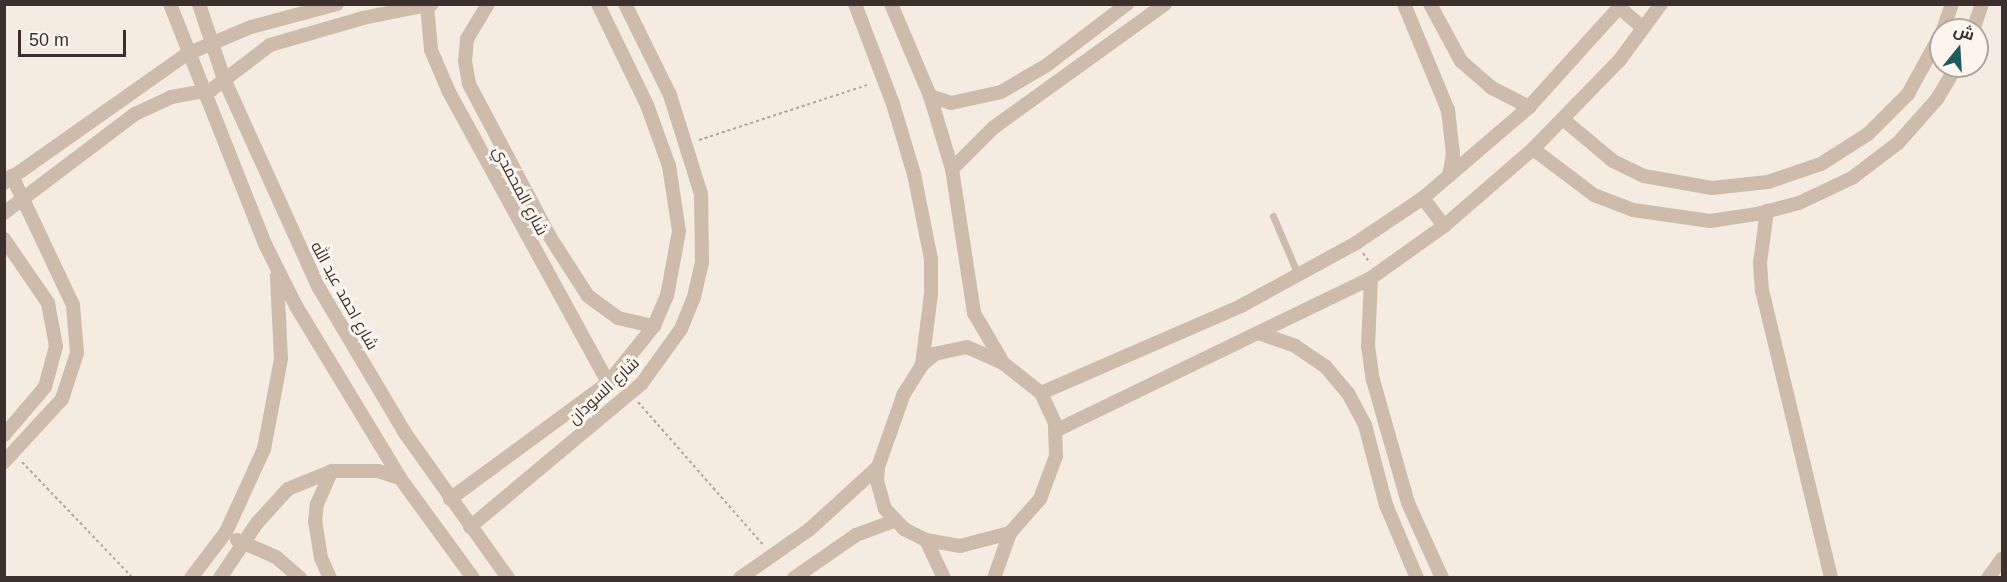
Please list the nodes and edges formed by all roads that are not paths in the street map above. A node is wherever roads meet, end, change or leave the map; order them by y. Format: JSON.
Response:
{"nodes":[{"id":1,"x":170,"y":4,"type":"edge"},
{"id":2,"x":199,"y":4,"type":"edge"},
{"id":3,"x":337,"y":4,"type":"edge"},
{"id":4,"x":432,"y":4,"type":"edge"},
{"id":5,"x":488,"y":4,"type":"edge"},
{"id":6,"x":625,"y":4,"type":"edge"},
{"id":7,"x":855,"y":4,"type":"edge"},
{"id":8,"x":891,"y":4,"type":"edge"},
{"id":9,"x":1127,"y":4,"type":"edge"},
{"id":10,"x":1165,"y":4,"type":"edge"},
{"id":11,"x":1404,"y":4,"type":"edge"},
{"id":12,"x":1430,"y":4,"type":"edge"},
{"id":13,"x":1661,"y":4,"type":"edge"},
{"id":14,"x":427,"y":5,"type":"edge"},
{"id":15,"x":596,"y":5,"type":"edge"},
{"id":16,"x":1621,"y":6,"type":"edge"},
{"id":17,"x":1643,"y":28,"type":"junction"},
{"id":18,"x":212,"y":42,"type":"junction"},
{"id":19,"x":187,"y":54,"type":"junction"},
{"id":20,"x":1929,"y":56,"type":"edge"},
{"id":21,"x":1950,"y":78,"type":"edge"},
{"id":22,"x":224,"y":79,"type":"junction"},
{"id":23,"x":203,"y":93,"type":"junction"},
{"id":24,"x":930,"y":96,"type":"junction"},
{"id":25,"x":1529,"y":107,"type":"junction"},
{"id":26,"x":1564,"y":120,"type":"junction"},
{"id":27,"x":1533,"y":149,"type":"junction"},
{"id":28,"x":952,"y":169,"type":"junction"},
{"id":29,"x":1449,"y":176,"type":"junction"},
{"id":30,"x":8,"y":179,"type":"edge"},
{"id":31,"x":21,"y":197,"type":"junction"},
{"id":32,"x":1423,"y":198,"type":"junction"},
{"id":33,"x":1767,"y":211,"type":"junction"},
{"id":34,"x":4,"y":213,"type":"edge"},
{"id":35,"x":1273,"y":216,"type":"dead end"},
{"id":36,"x":1444,"y":226,"type":"junction"},
{"id":37,"x":4,"y":239,"type":"edge"},
{"id":38,"x":277,"y":268,"type":"junction"},
{"id":39,"x":1374,"y":276,"type":"junction"},
{"id":40,"x":1299,"y":277,"type":"junction"},
{"id":41,"x":654,"y":326,"type":"junction"},
{"id":42,"x":1261,"y":333,"type":"junction"},
{"id":43,"x":1004,"y":363,"type":"junction"},
{"id":44,"x":922,"y":365,"type":"junction"},
{"id":45,"x":608,"y":383,"type":"junction"},
{"id":46,"x":1041,"y":393,"type":"junction"},
{"id":47,"x":1057,"y":430,"type":"junction"},
{"id":48,"x":4,"y":435,"type":"edge"},
{"id":49,"x":9,"y":458,"type":"edge"},
{"id":50,"x":878,"y":467,"type":"junction"},
{"id":51,"x":332,"y":471,"type":"junction"},
{"id":52,"x":400,"y":478,"type":"junction"},
{"id":53,"x":450,"y":499,"type":"junction"},
{"id":54,"x":894,"y":521,"type":"junction"},
{"id":55,"x":470,"y":526,"type":"junction"},
{"id":56,"x":226,"y":532,"type":"junction"},
{"id":57,"x":1010,"y":533,"type":"junction"},
{"id":58,"x":927,"y":540,"type":"junction"},
{"id":59,"x":243,"y":544,"type":"junction"},
{"id":60,"x":2002,"y":559,"type":"edge"},
{"id":61,"x":190,"y":578,"type":"edge"},
{"id":62,"x":220,"y":578,"type":"edge"},
{"id":63,"x":300,"y":578,"type":"edge"},
{"id":64,"x":330,"y":578,"type":"edge"},
{"id":65,"x":473,"y":578,"type":"edge"},
{"id":66,"x":508,"y":578,"type":"edge"},
{"id":67,"x":740,"y":578,"type":"edge"},
{"id":68,"x":794,"y":578,"type":"edge"},
{"id":69,"x":944,"y":578,"type":"edge"},
{"id":70,"x":994,"y":578,"type":"edge"},
{"id":71,"x":1417,"y":578,"type":"edge"},
{"id":72,"x":1442,"y":578,"type":"edge"},
{"id":73,"x":1831,"y":578,"type":"edge"},
{"id":74,"x":1988,"y":578,"type":"edge"}],
"edges":[{"from":1,"to":19,"type":"street"},
{"from":2,"to":18,"type":"street","name":"شارع احمد عبد الله"},
{"from":3,"to":18,"type":"street"},
{"from":4,"to":14,"type":"street"},
{"from":5,"to":41,"type":"street","name":"شارع المحمدي"},
{"from":6,"to":55,"type":"street","name":"شارع السودان"},
{"from":7,"to":44,"type":"street"},
{"from":8,"to":24,"type":"street"},
{"from":9,"to":24,"type":"street"},
{"from":10,"to":28,"type":"street"},
{"from":11,"to":29,"type":"street"},
{"from":12,"to":25,"type":"street"},
{"from":13,"to":17,"type":"street"},
{"from":14,"to":22,"type":"street"},
{"from":14,"to":45,"type":"street","name":"شارع المحمدي"},
{"from":15,"to":41,"type":"street","name":"شارع السودان"},
{"from":16,"to":17,"type":"street"},
{"from":16,"to":25,"type":"street"},
{"from":17,"to":26,"type":"street"},
{"from":18,"to":19,"type":"street"},
{"from":18,"to":22,"type":"street","name":"شارع احمد عبد الله"},
{"from":19,"to":23,"type":"street"},
{"from":19,"to":30,"type":"street"},
{"from":20,"to":26,"type":"street"},
{"from":21,"to":33,"type":"street"},
{"from":22,"to":23,"type":"street"},
{"from":22,"to":53,"type":"street","name":"شارع احمد عبد الله"},
{"from":23,"to":31,"type":"street"},
{"from":23,"to":38,"type":"street"},
{"from":24,"to":28,"type":"street"},
{"from":25,"to":29,"type":"street"},
{"from":26,"to":27,"type":"street"},
{"from":27,"to":33,"type":"street"},
{"from":27,"to":36,"type":"street"},
{"from":28,"to":43,"type":"street"},
{"from":29,"to":32,"type":"street"},
{"from":30,"to":31,"type":"street"},
{"from":31,"to":34,"type":"street"},
{"from":31,"to":49,"type":"street"},
{"from":32,"to":36,"type":"street"},
{"from":32,"to":40,"type":"street"},
{"from":33,"to":73,"type":"street"},
{"from":35,"to":40,"type":"lane"},
{"from":36,"to":39,"type":"street"},
{"from":37,"to":48,"type":"street"},
{"from":38,"to":52,"type":"street"},
{"from":38,"to":56,"type":"street"},
{"from":39,"to":42,"type":"street"},
{"from":39,"to":72,"type":"street"},
{"from":40,"to":46,"type":"street"},
{"from":41,"to":45,"type":"street","name":"شارع السودان"},
{"from":42,"to":47,"type":"street"},
{"from":42,"to":71,"type":"street"},
{"from":43,"to":44,"type":"street"},
{"from":43,"to":46,"type":"street"},
{"from":44,"to":50,"type":"street"},
{"from":45,"to":53,"type":"street","name":"شارع السودان"},
{"from":46,"to":47,"type":"street"},
{"from":47,"to":57,"type":"street"},
{"from":50,"to":54,"type":"street"},
{"from":50,"to":67,"type":"street"},
{"from":51,"to":52,"type":"street"},
{"from":51,"to":59,"type":"street"},
{"from":51,"to":64,"type":"street"},
{"from":52,"to":65,"type":"street"},
{"from":53,"to":55,"type":"street","name":"شارع احمد عبد الله"},
{"from":54,"to":58,"type":"street"},
{"from":54,"to":68,"type":"street"},
{"from":55,"to":66,"type":"street","name":"شارع احمد عبد الله"},
{"from":56,"to":59,"type":"street"},
{"from":56,"to":61,"type":"street"},
{"from":57,"to":58,"type":"street"},
{"from":57,"to":70,"type":"street"},
{"from":58,"to":69,"type":"street"},
{"from":59,"to":62,"type":"street"},
{"from":59,"to":63,"type":"street"},
{"from":60,"to":74,"type":"street"}]}
